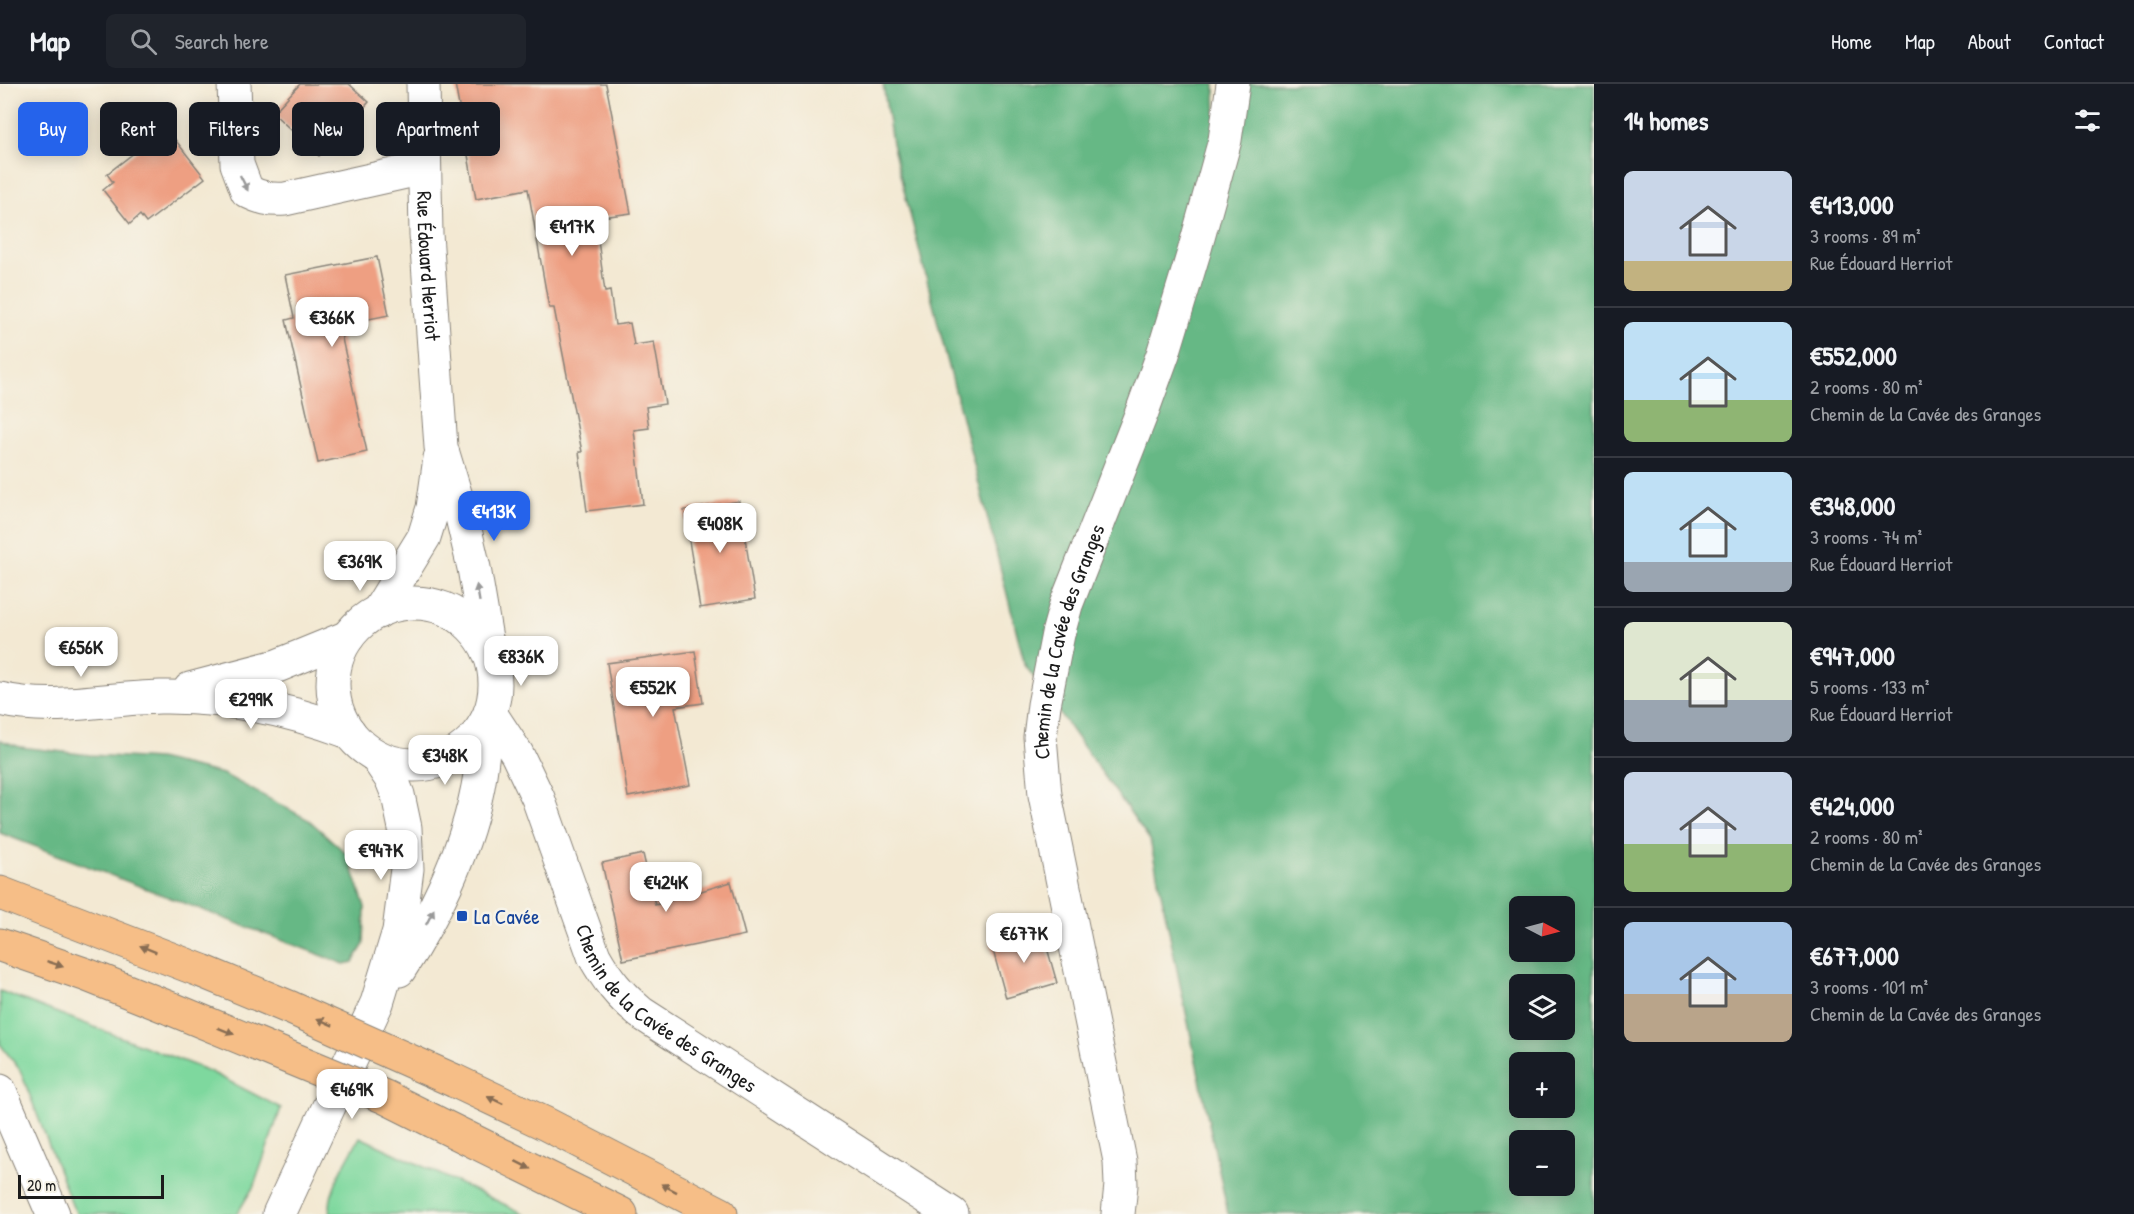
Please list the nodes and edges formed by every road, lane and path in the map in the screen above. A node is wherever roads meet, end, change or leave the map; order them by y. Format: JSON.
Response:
{"nodes":[{"id":1,"x":234,"y":84,"type":"edge"},
{"id":2,"x":423,"y":84,"type":"edge"},
{"id":3,"x":1233,"y":84,"type":"edge"},
{"id":4,"x":424,"y":168,"type":"junction"},
{"id":5,"x":441,"y":447,"type":"junction"},
{"id":6,"x":378,"y":612,"type":"junction"},
{"id":7,"x":348,"y":637,"type":"junction"},
{"id":8,"x":488,"y":650,"type":"junction"},
{"id":9,"x":159,"y":697,"type":"junction"},
{"id":10,"x":0,"y":699,"type":"edge"},
{"id":11,"x":488,"y":717,"type":"junction"},
{"id":12,"x":349,"y":732,"type":"junction"},
{"id":13,"x":376,"y":756,"type":"junction"},
{"id":14,"x":0,"y":893,"type":"edge"},
{"id":15,"x":0,"y":945,"type":"edge"},
{"id":16,"x":377,"y":1003,"type":"junction"},
{"id":17,"x":0,"y":1091,"type":"edge"},
{"id":18,"x":283,"y":1212,"type":"edge"},
{"id":19,"x":53,"y":1214,"type":"edge"},
{"id":20,"x":621,"y":1214,"type":"edge"},
{"id":21,"x":721,"y":1214,"type":"edge"},
{"id":22,"x":952,"y":1214,"type":"edge"},
{"id":23,"x":1118,"y":1214,"type":"edge"}],
"edges":[{"from":1,"to":4,"type":"street","one_way":true},
{"from":2,"to":4,"type":"street","name":"Rue Édouard Herriot"},
{"from":3,"to":23,"type":"street","name":"Chemin de la Cavée des Granges"},
{"from":4,"to":5,"type":"street","name":"Rue Édouard Herriot"},
{"from":5,"to":6,"type":"street","name":"Rue Édouard Herriot"},
{"from":8,"to":5,"type":"street","name":"Rue Édouard Herriot","one_way":true},
{"from":6,"to":7,"type":"street"},
{"from":6,"to":8,"type":"street"},
{"from":7,"to":9,"type":"street"},
{"from":7,"to":12,"type":"street"},
{"from":8,"to":11,"type":"street"},
{"from":9,"to":10,"type":"street"},
{"from":9,"to":12,"type":"street"},
{"from":11,"to":13,"type":"street"},
{"from":16,"to":11,"type":"street","one_way":true},
{"from":11,"to":22,"type":"street","name":"Chemin de la Cavée des Granges"},
{"from":12,"to":13,"type":"street"},
{"from":13,"to":16,"type":"street"},
{"from":21,"to":14,"type":"main road","one_way":true,"bridge":true},
{"from":15,"to":20,"type":"main road","one_way":true,"bridge":true},
{"from":16,"to":18,"type":"street"},
{"from":17,"to":19,"type":"street"}]}
